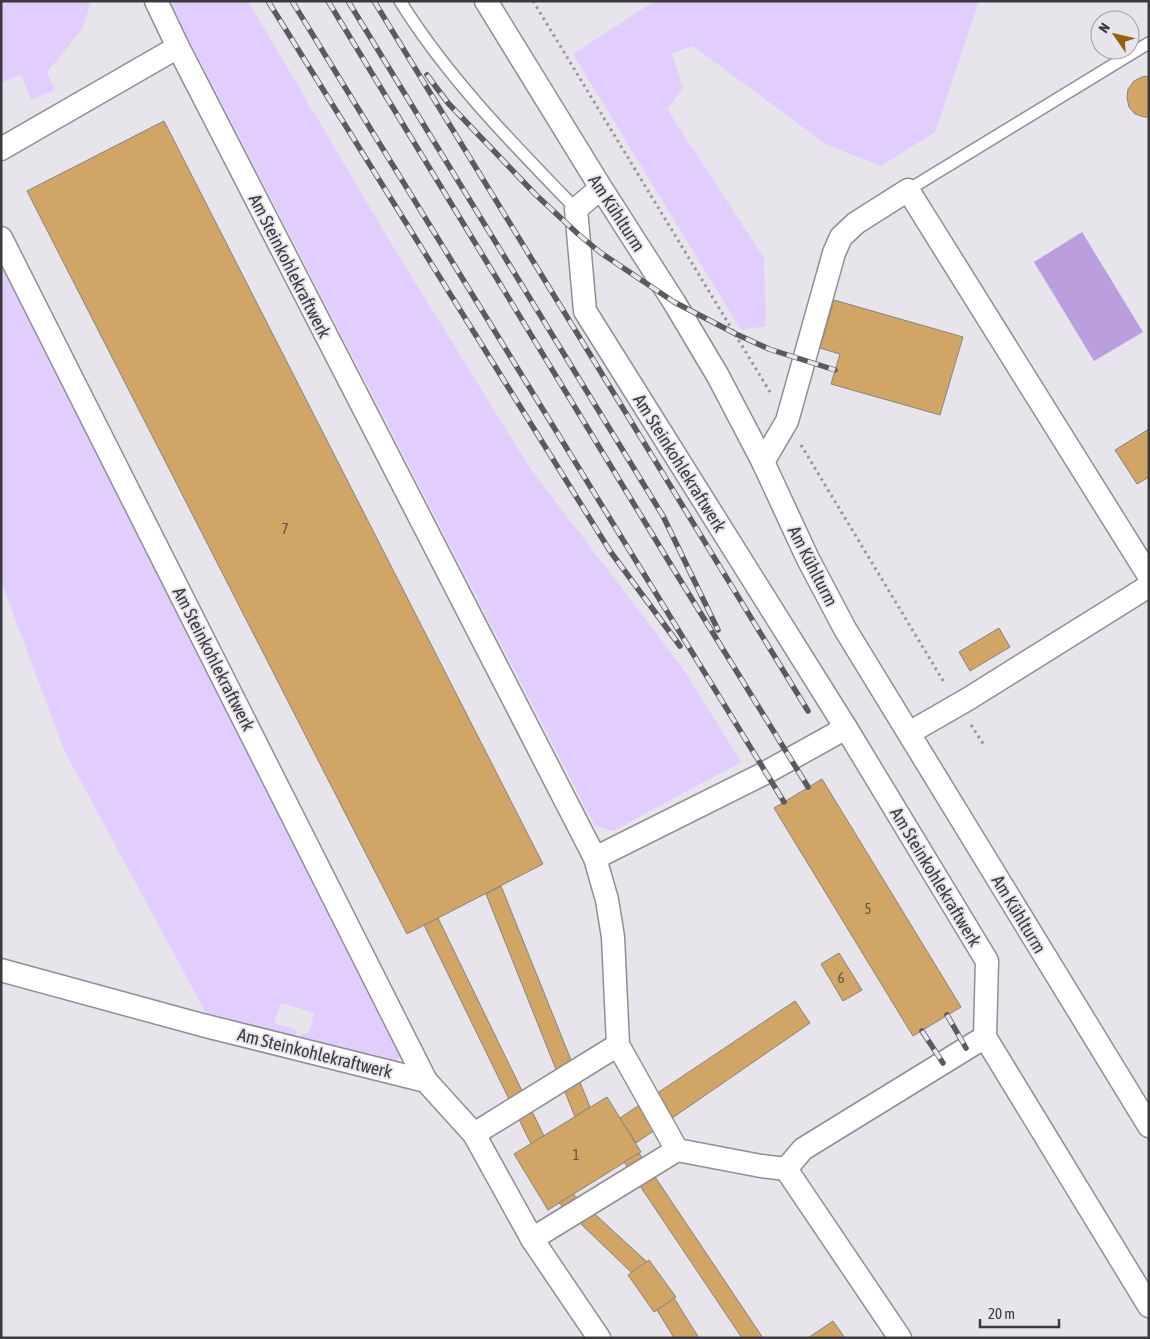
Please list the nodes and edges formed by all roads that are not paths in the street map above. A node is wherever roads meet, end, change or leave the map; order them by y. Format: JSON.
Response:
{"nodes":[{"id":1,"x":156,"y":1,"type":"edge"},
{"id":2,"x":400,"y":1,"type":"edge"},
{"id":3,"x":486,"y":1,"type":"edge"},
{"id":4,"x":1149,"y":43,"type":"edge"},
{"id":5,"x":178,"y":48,"type":"junction"},
{"id":6,"x":1,"y":149,"type":"edge"},
{"id":7,"x":600,"y":188,"type":"junction"},
{"id":8,"x":908,"y":190,"type":"junction"},
{"id":9,"x":576,"y":209,"type":"junction"},
{"id":10,"x":1,"y":238,"type":"edge"},
{"id":11,"x":763,"y":462,"type":"junction"},
{"id":12,"x":1149,"y":576,"type":"edge"},
{"id":13,"x":1149,"y":586,"type":"edge"},
{"id":14,"x":846,"y":728,"type":"junction"},
{"id":15,"x":909,"y":734,"type":"junction"},
{"id":16,"x":595,"y":858,"type":"junction"},
{"id":17,"x":1,"y":970,"type":"edge"},
{"id":18,"x":985,"y":1037,"type":"junction"},
{"id":19,"x":618,"y":1046,"type":"junction"},
{"id":20,"x":426,"y":1080,"type":"junction"},
{"id":21,"x":1149,"y":1126,"type":"edge"},
{"id":22,"x":474,"y":1134,"type":"junction"},
{"id":23,"x":677,"y":1150,"type":"junction"},
{"id":24,"x":786,"y":1169,"type":"junction"},
{"id":25,"x":532,"y":1239,"type":"junction"},
{"id":26,"x":1149,"y":1306,"type":"edge"},
{"id":27,"x":600,"y":1338,"type":"edge"},
{"id":28,"x":900,"y":1338,"type":"edge"}],
"edges":[{"from":1,"to":5,"type":"street","name":"Am Steinkohlekraftwerk"},
{"from":2,"to":9,"type":"lane"},
{"from":3,"to":7,"type":"street","name":"Am Kühlturm"},
{"from":4,"to":8,"type":"lane"},
{"from":5,"to":6,"type":"street"},
{"from":5,"to":16,"type":"street","name":"Am Steinkohlekraftwerk"},
{"from":7,"to":9,"type":"street"},
{"from":7,"to":11,"type":"street","name":"Am Kühlturm"},
{"from":8,"to":11,"type":"street"},
{"from":8,"to":12,"type":"street"},
{"from":9,"to":14,"type":"street","name":"Am Steinkohlekraftwerk"},
{"from":10,"to":20,"type":"street","name":"Am Steinkohlekraftwerk"},
{"from":11,"to":15,"type":"street","name":"Am Kühlturm"},
{"from":13,"to":15,"type":"street"},
{"from":14,"to":16,"type":"street"},
{"from":14,"to":18,"type":"street","name":"Am Steinkohlekraftwerk"},
{"from":15,"to":21,"type":"street","name":"Am Kühlturm"},
{"from":16,"to":19,"type":"street","name":"Am Steinkohlekraftwerk"},
{"from":17,"to":20,"type":"street","name":"Am Steinkohlekraftwerk"},
{"from":18,"to":24,"type":"street"},
{"from":18,"to":26,"type":"street"},
{"from":19,"to":22,"type":"street"},
{"from":19,"to":23,"type":"street","name":"Am Steinkohlekraftwerk"},
{"from":20,"to":22,"type":"street","name":"Am Steinkohlekraftwerk"},
{"from":22,"to":25,"type":"street","name":"Am Steinkohlekraftwerk"},
{"from":23,"to":24,"type":"street"},
{"from":23,"to":25,"type":"street"},
{"from":24,"to":28,"type":"street"},
{"from":25,"to":27,"type":"street","name":"Am Steinkohlekraftwerk"}]}
